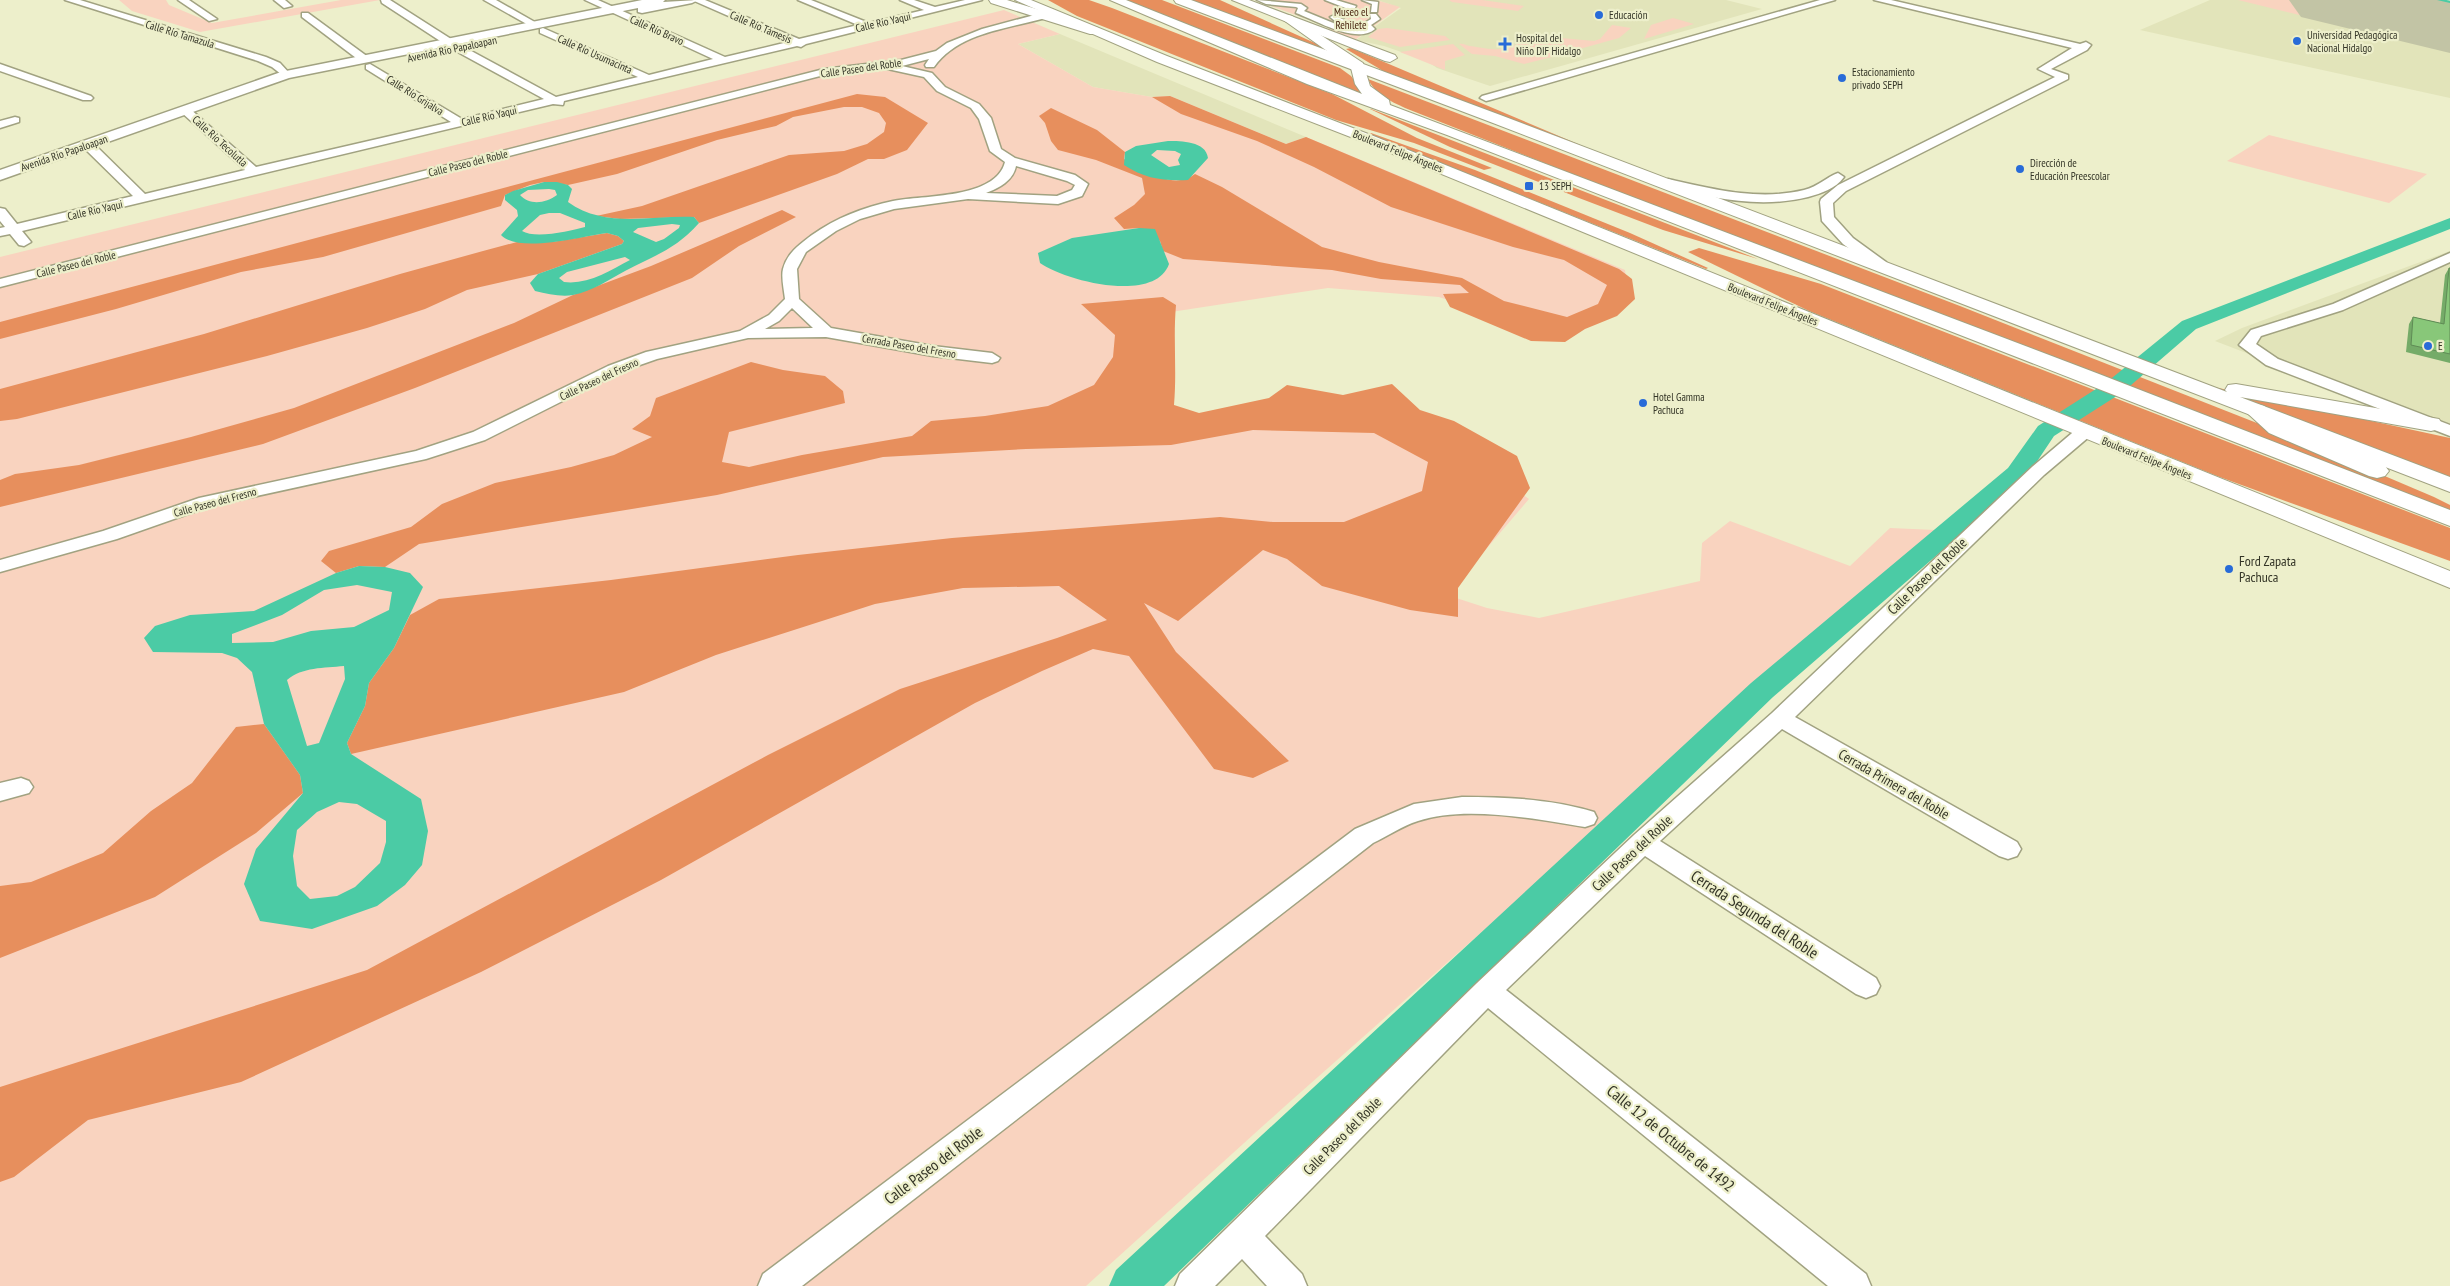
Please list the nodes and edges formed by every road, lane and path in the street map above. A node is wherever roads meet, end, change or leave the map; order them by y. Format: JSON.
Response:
{"nodes":[{"id":1,"x":86,"y":0,"type":"edge"},
{"id":2,"x":183,"y":0,"type":"edge"},
{"id":3,"x":489,"y":0,"type":"edge"},
{"id":4,"x":590,"y":0,"type":"edge"},
{"id":5,"x":659,"y":0,"type":"edge"},
{"id":6,"x":692,"y":0,"type":"edge"},
{"id":7,"x":696,"y":0,"type":"edge"},
{"id":8,"x":802,"y":0,"type":"edge"},
{"id":9,"x":905,"y":0,"type":"edge"},
{"id":10,"x":977,"y":0,"type":"edge"},
{"id":11,"x":995,"y":0,"type":"edge"},
{"id":12,"x":1021,"y":0,"type":"edge"},
{"id":13,"x":1116,"y":0,"type":"edge"},
{"id":14,"x":1180,"y":0,"type":"edge"},
{"id":15,"x":1238,"y":0,"type":"edge"},
{"id":16,"x":1261,"y":0,"type":"edge"},
{"id":17,"x":1366,"y":0,"type":"edge"},
{"id":18,"x":1830,"y":0,"type":"edge"},
{"id":19,"x":1878,"y":0,"type":"edge"},
{"id":20,"x":1904,"y":0,"type":"edge"},
{"id":21,"x":73,"y":1,"type":"edge"},
{"id":22,"x":385,"y":1,"type":"edge"},
{"id":23,"x":1324,"y":3,"type":"edge"},
{"id":24,"x":1307,"y":4,"type":"dead end"},
{"id":25,"x":1298,"y":5,"type":"junction"},
{"id":26,"x":934,"y":10,"type":"junction"},
{"id":27,"x":616,"y":12,"type":"junction"},
{"id":28,"x":1044,"y":13,"type":"junction"},
{"id":29,"x":1369,"y":13,"type":"junction"},
{"id":30,"x":1383,"y":13,"type":"dead end"},
{"id":31,"x":305,"y":14,"type":"dead end"},
{"id":32,"x":212,"y":19,"type":"dead end"},
{"id":33,"x":1288,"y":19,"type":"junction"},
{"id":34,"x":869,"y":26,"type":"junction"},
{"id":35,"x":539,"y":28,"type":"junction"},
{"id":36,"x":1356,"y":36,"type":"dead end"},
{"id":37,"x":798,"y":42,"type":"junction"},
{"id":38,"x":454,"y":45,"type":"junction"},
{"id":39,"x":2087,"y":45,"type":"junction"},
{"id":40,"x":818,"y":50,"type":"dead end"},
{"id":41,"x":938,"y":53,"type":"junction"},
{"id":42,"x":723,"y":60,"type":"junction"},
{"id":43,"x":367,"y":63,"type":"junction"},
{"id":44,"x":1400,"y":63,"type":"dead end"},
{"id":45,"x":882,"y":65,"type":"junction"},
{"id":46,"x":0,"y":66,"type":"edge"},
{"id":47,"x":1358,"y":66,"type":"junction"},
{"id":48,"x":286,"y":75,"type":"junction"},
{"id":49,"x":928,"y":75,"type":"junction"},
{"id":50,"x":648,"y":78,"type":"junction"},
{"id":51,"x":1482,"y":96,"type":"joint"},
{"id":52,"x":87,"y":98,"type":"dead end"},
{"id":53,"x":554,"y":100,"type":"junction"},
{"id":54,"x":213,"y":101,"type":"junction"},
{"id":55,"x":1508,"y":106,"type":"dead end"},
{"id":56,"x":572,"y":108,"type":"dead end"},
{"id":57,"x":185,"y":110,"type":"junction"},
{"id":58,"x":1992,"y":112,"type":"junction"},
{"id":59,"x":1525,"y":114,"type":"dead end"},
{"id":60,"x":16,"y":120,"type":"dead end"},
{"id":61,"x":461,"y":123,"type":"junction"},
{"id":62,"x":0,"y":125,"type":"edge"},
{"id":63,"x":1452,"y":132,"type":"junction"},
{"id":64,"x":88,"y":145,"type":"junction"},
{"id":65,"x":1011,"y":161,"type":"junction"},
{"id":66,"x":1865,"y":162,"type":"dead end"},
{"id":67,"x":1847,"y":170,"type":"dead end"},
{"id":68,"x":254,"y":172,"type":"junction"},
{"id":69,"x":1641,"y":173,"type":"junction"},
{"id":70,"x":0,"y":175,"type":"edge"},
{"id":71,"x":1664,"y":182,"type":"junction"},
{"id":72,"x":969,"y":195,"type":"junction"},
{"id":73,"x":142,"y":198,"type":"junction"},
{"id":74,"x":0,"y":212,"type":"edge"},
{"id":75,"x":6,"y":231,"type":"edge"},
{"id":76,"x":24,"y":242,"type":"dead end"},
{"id":77,"x":2450,"y":257,"type":"edge"},
{"id":78,"x":1880,"y":265,"type":"junction"},
{"id":79,"x":0,"y":283,"type":"edge"},
{"id":80,"x":792,"y":300,"type":"junction"},
{"id":81,"x":826,"y":332,"type":"junction"},
{"id":82,"x":745,"y":334,"type":"junction"},
{"id":83,"x":992,"y":358,"type":"dead end"},
{"id":84,"x":2173,"y":379,"type":"junction"},
{"id":85,"x":2256,"y":411,"type":"junction"},
{"id":86,"x":2441,"y":428,"type":"edge"},
{"id":87,"x":2077,"y":429,"type":"junction"},
{"id":88,"x":2450,"y":484,"type":"edge"},
{"id":89,"x":2450,"y":502,"type":"edge"},
{"id":90,"x":2450,"y":519,"type":"edge"},
{"id":91,"x":0,"y":566,"type":"edge"},
{"id":92,"x":2450,"y":580,"type":"edge"},
{"id":93,"x":1780,"y":718,"type":"junction"},
{"id":94,"x":1585,"y":818,"type":"dead end"},
{"id":95,"x":1643,"y":842,"type":"junction"},
{"id":96,"x":2008,"y":849,"type":"dead end"},
{"id":97,"x":1866,"y":986,"type":"dead end"},
{"id":98,"x":1487,"y":991,"type":"junction"},
{"id":99,"x":1243,"y":1236,"type":"junction"},
{"id":100,"x":775,"y":1286,"type":"edge"},
{"id":101,"x":1192,"y":1286,"type":"edge"},
{"id":102,"x":1290,"y":1286,"type":"edge"},
{"id":103,"x":1854,"y":1286,"type":"edge"}],
"edges":[{"from":1,"to":21,"type":"street"},
{"from":2,"to":32,"type":"street"},
{"from":3,"to":35,"type":"street","name":"Calle Río Usumacinta"},
{"from":4,"to":27,"type":"street","name":"Calle Río Bravo"},
{"from":5,"to":27,"type":"street","name":"Avenida Río Papaloapan"},
{"from":6,"to":27,"type":"street","name":"Avenida Río Papaloapan"},
{"from":7,"to":37,"type":"street","name":"Calle Río Támesis"},
{"from":8,"to":34,"type":"street"},
{"from":9,"to":26,"type":"street"},
{"from":10,"to":26,"type":"street","name":"Calle Río Yaqui"},
{"from":11,"to":28,"type":"main road","name":"Boulevard Felipe Ángeles"},
{"from":12,"to":28,"type":"main road","name":"Boulevard Felipe Ángeles"},
{"from":13,"to":63,"type":"main road"},
{"from":14,"to":47,"type":"main road"},
{"from":15,"to":33,"type":"main road"},
{"from":16,"to":25,"type":"street"},
{"from":17,"to":29,"type":"street"},
{"from":18,"to":51,"type":"street"},
{"from":19,"to":39,"type":"street"},
{"from":20,"to":39,"type":"street"},
{"from":21,"to":48,"type":"street","name":"Calle Río Tamazula"},
{"from":22,"to":38,"type":"street"},
{"from":23,"to":29,"type":"street"},
{"from":24,"to":25,"type":"street"},
{"from":25,"to":36,"type":"street"},
{"from":26,"to":34,"type":"street","name":"Calle Río Yaqui"},
{"from":27,"to":35,"type":"street","name":"Avenida Río Papaloapan"},
{"from":27,"to":42,"type":"street","name":"Calle Río Bravo"},
{"from":28,"to":41,"type":"street"},
{"from":28,"to":87,"type":"main road","name":"Boulevard Felipe Ángeles"},
{"from":29,"to":30,"type":"street"},
{"from":31,"to":43,"type":"street","name":"Calle Río Grijalva"},
{"from":33,"to":44,"type":"main road"},
{"from":33,"to":47,"type":"main road"},
{"from":34,"to":37,"type":"street","name":"Calle Río Yaqui"},
{"from":35,"to":38,"type":"street","name":"Avenida Río Papaloapan"},
{"from":35,"to":50,"type":"street","name":"Calle Río Usumacinta"},
{"from":37,"to":40,"type":"street","name":"Calle Río Támesis"},
{"from":37,"to":42,"type":"street","name":"Calle Río Yaqui"},
{"from":38,"to":43,"type":"street","name":"Avenida Río Papaloapan"},
{"from":38,"to":53,"type":"street"},
{"from":39,"to":58,"type":"street"},
{"from":41,"to":45,"type":"street","name":"Calle Paseo del Roble"},
{"from":41,"to":49,"type":"street"},
{"from":42,"to":50,"type":"street","name":"Calle Río Yaqui"},
{"from":43,"to":48,"type":"street","name":"Avenida Río Papaloapan"},
{"from":43,"to":54,"type":"street","name":"Avenida Río Papaloapan"},
{"from":43,"to":61,"type":"street","name":"Calle Río Grijalva"},
{"from":45,"to":49,"type":"street"},
{"from":45,"to":79,"type":"street","name":"Calle Paseo del Roble"},
{"from":46,"to":52,"type":"street"},
{"from":47,"to":63,"type":"main road"},
{"from":47,"to":69,"type":"main road"},
{"from":48,"to":54,"type":"street","name":"Avenida Río Papaloapan"},
{"from":49,"to":65,"type":"street"},
{"from":50,"to":53,"type":"street","name":"Calle Río Yaqui"},
{"from":51,"to":55,"type":"main road"},
{"from":53,"to":56,"type":"street"},
{"from":53,"to":61,"type":"street","name":"Calle Río Yaqui"},
{"from":54,"to":57,"type":"street","name":"Avenida Río Papaloapan"},
{"from":57,"to":64,"type":"street","name":"Avenida Río Papaloapan"},
{"from":57,"to":68,"type":"street","name":"Calle Río Tecolutla"},
{"from":58,"to":66,"type":"street"},
{"from":58,"to":78,"type":"street"},
{"from":59,"to":69,"type":"main road"},
{"from":60,"to":62,"type":"street"},
{"from":61,"to":68,"type":"street","name":"Calle Río Yaqui"},
{"from":63,"to":90,"type":"main road"},
{"from":64,"to":70,"type":"street","name":"Avenida Río Papaloapan"},
{"from":64,"to":73,"type":"street"},
{"from":65,"to":72,"type":"street"},
{"from":65,"to":72,"type":"street"},
{"from":67,"to":71,"type":"street"},
{"from":68,"to":73,"type":"street","name":"Calle Río Yaqui"},
{"from":69,"to":71,"type":"main road"},
{"from":71,"to":78,"type":"main road"},
{"from":72,"to":80,"type":"street"},
{"from":73,"to":75,"type":"street","name":"Calle Río Yaqui"},
{"from":74,"to":75,"type":"street"},
{"from":75,"to":76,"type":"street"},
{"from":77,"to":86,"type":"street"},
{"from":78,"to":84,"type":"main road"},
{"from":80,"to":81,"type":"street"},
{"from":80,"to":82,"type":"street","name":"Calle Paseo del Fresno"},
{"from":81,"to":82,"type":"street","name":"Cerrada Paseo del Fresno"},
{"from":81,"to":83,"type":"street","name":"Cerrada Paseo del Fresno"},
{"from":82,"to":91,"type":"street","name":"Calle Paseo del Fresno"},
{"from":84,"to":85,"type":"main road"},
{"from":84,"to":86,"type":"main road"},
{"from":85,"to":88,"type":"main road"},
{"from":85,"to":89,"type":"main road"},
{"from":87,"to":92,"type":"main road","name":"Boulevard Felipe Ángeles"},
{"from":87,"to":93,"type":"street","name":"Calle Paseo del Roble"},
{"from":93,"to":95,"type":"street","name":"Calle Paseo del Roble"},
{"from":93,"to":96,"type":"street","name":"Cerrada Primera del Roble"},
{"from":94,"to":100,"type":"street","name":"Calle Paseo del Roble"},
{"from":95,"to":97,"type":"street","name":"Cerrada Segunda del Roble"},
{"from":95,"to":98,"type":"street","name":"Calle Paseo del Roble"},
{"from":98,"to":99,"type":"street","name":"Calle Paseo del Roble"},
{"from":98,"to":103,"type":"street","name":"Calle 12 de Octubre de 1492"},
{"from":99,"to":101,"type":"street","name":"Calle Paseo del Roble"},
{"from":99,"to":102,"type":"street"}]}
